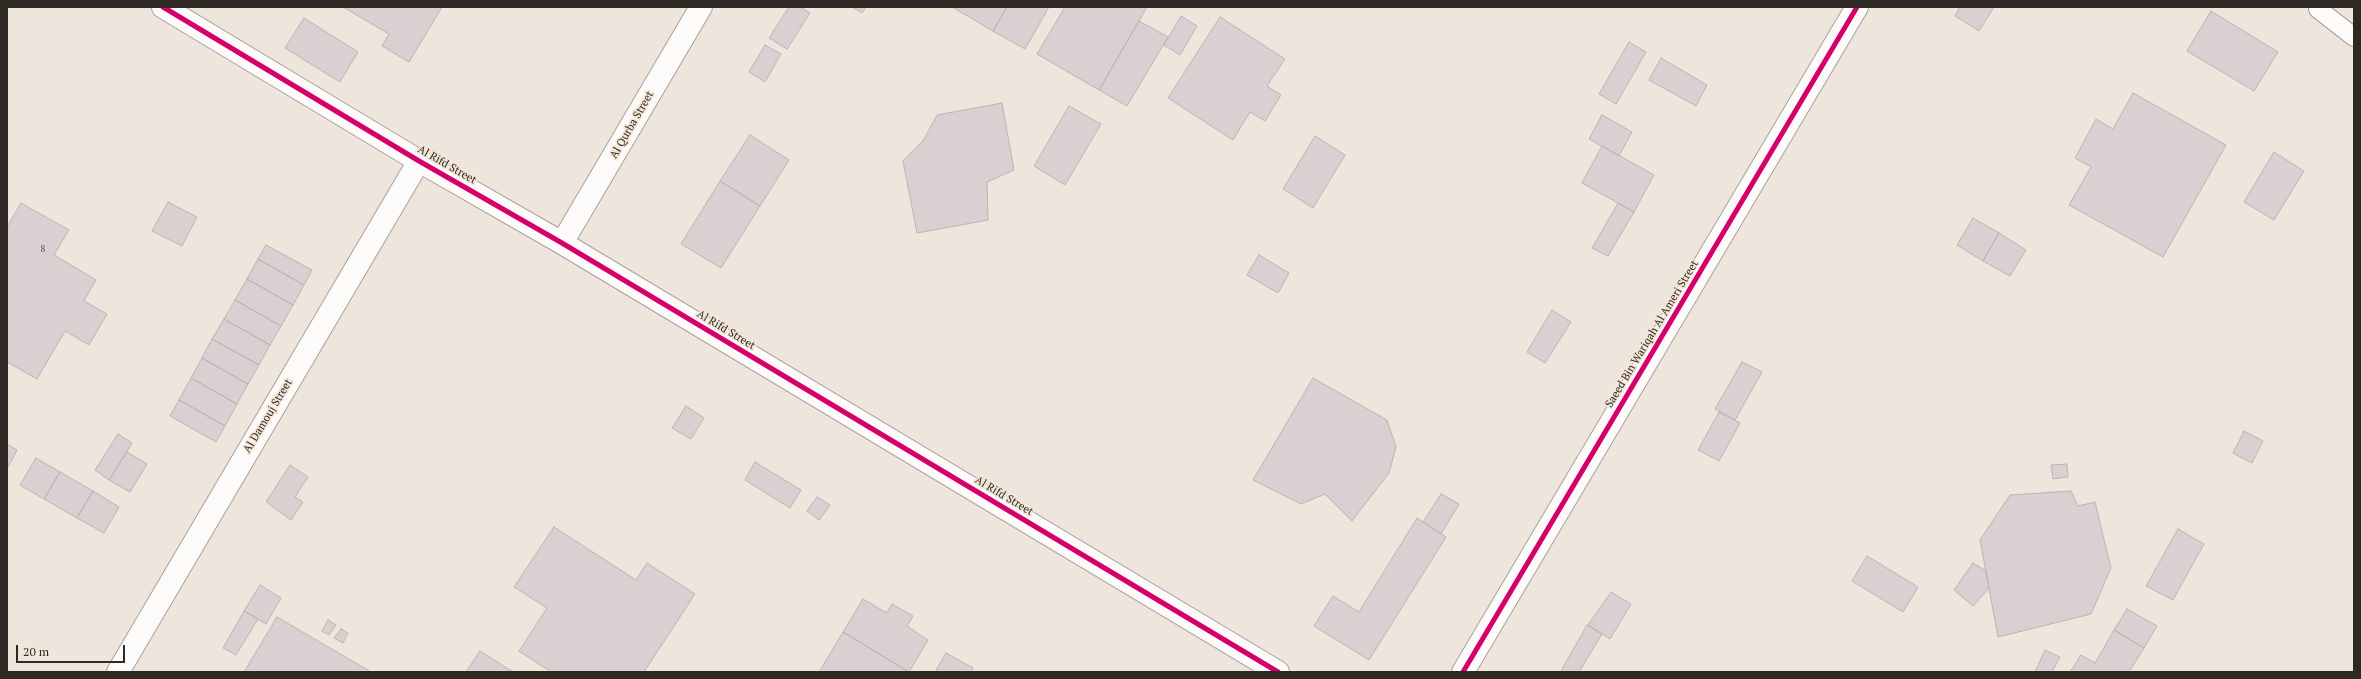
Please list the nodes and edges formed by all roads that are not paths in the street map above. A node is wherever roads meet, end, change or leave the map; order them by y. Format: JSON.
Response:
{"nodes":[{"id":1,"x":163,"y":7,"type":"edge"},
{"id":2,"x":701,"y":7,"type":"edge"},
{"id":3,"x":1858,"y":7,"type":"edge"},
{"id":4,"x":2318,"y":8,"type":"edge"},
{"id":5,"x":2354,"y":38,"type":"edge"},
{"id":6,"x":419,"y":161,"type":"junction"},
{"id":7,"x":562,"y":243,"type":"junction"},
{"id":8,"x":118,"y":672,"type":"edge"},
{"id":9,"x":1278,"y":672,"type":"edge"},
{"id":10,"x":1463,"y":672,"type":"edge"}],
"edges":[{"from":1,"to":6,"type":"street","name":"Al Rifd Street"},
{"from":2,"to":7,"type":"street","name":"Al Qurba Street"},
{"from":3,"to":10,"type":"street","name":"Saeed Bin Wariqah Al Ameri Street"},
{"from":4,"to":5,"type":"lane"},
{"from":6,"to":7,"type":"street","name":"Al Rifd Street"},
{"from":6,"to":8,"type":"street","name":"Al Damouj Street"},
{"from":7,"to":9,"type":"street","name":"Al Rifd Street"}]}
